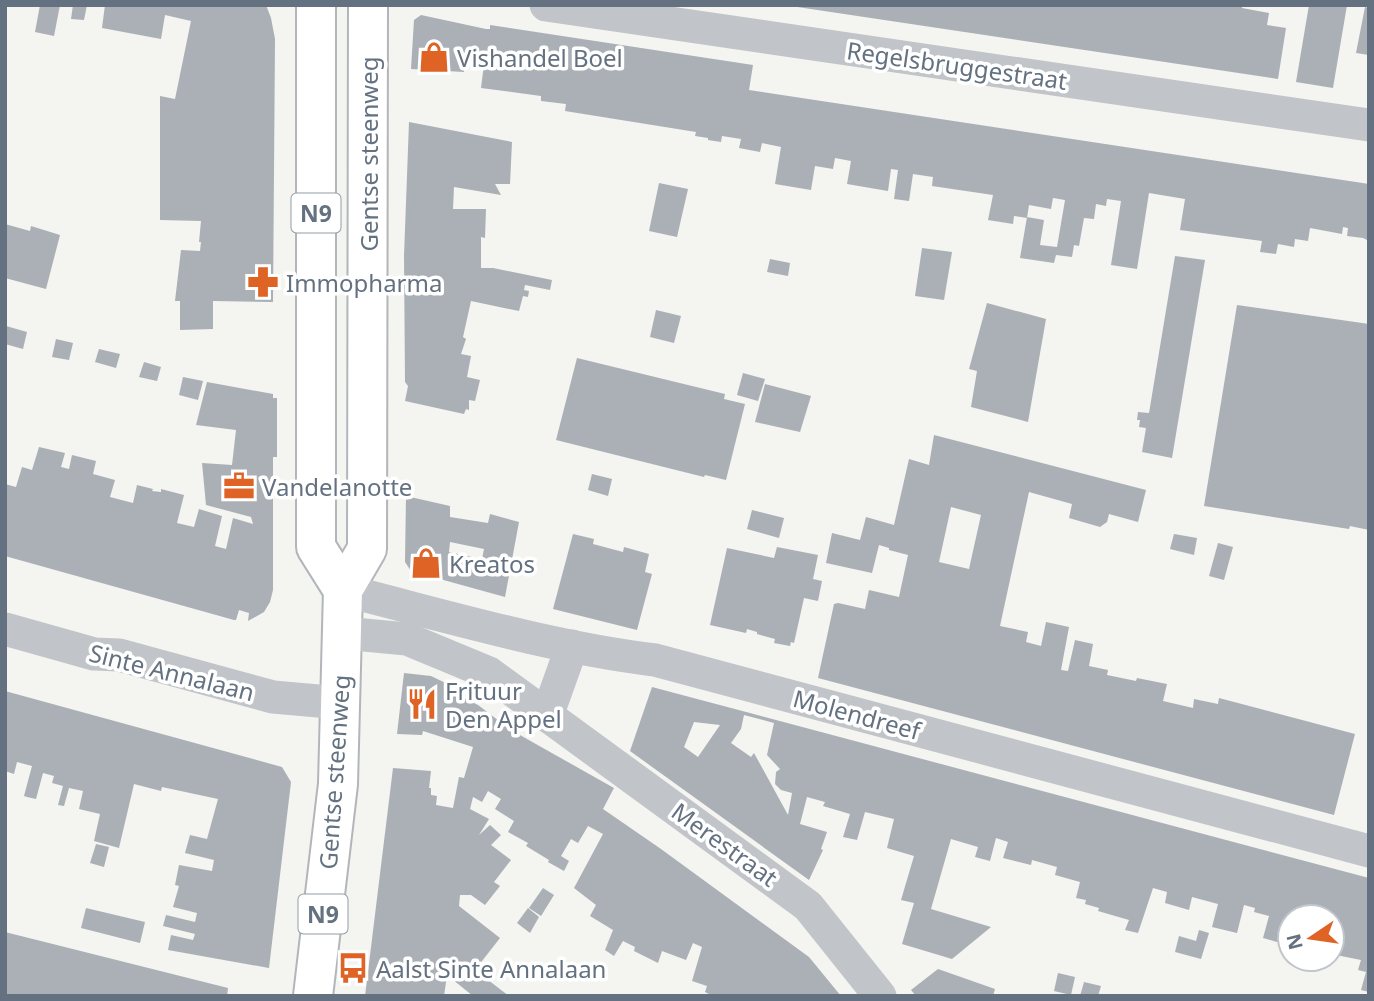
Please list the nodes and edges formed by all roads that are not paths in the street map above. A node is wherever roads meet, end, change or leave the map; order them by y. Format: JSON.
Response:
{"nodes":[{"id":1,"x":316,"y":5,"type":"edge"},
{"id":2,"x":368,"y":5,"type":"edge"},
{"id":3,"x":546,"y":5,"type":"edge"},
{"id":4,"x":1369,"y":125,"type":"edge"},
{"id":5,"x":343,"y":590,"type":"junction"},
{"id":6,"x":5,"y":629,"type":"edge"},
{"id":7,"x":343,"y":633,"type":"junction"},
{"id":8,"x":572,"y":646,"type":"junction"},
{"id":9,"x":341,"y":703,"type":"junction"},
{"id":10,"x":547,"y":716,"type":"junction"},
{"id":11,"x":1369,"y":851,"type":"edge"},
{"id":12,"x":313,"y":996,"type":"edge"},
{"id":13,"x":880,"y":996,"type":"edge"}],
"edges":[{"from":1,"to":5,"type":"main road","number":"N9"},
{"from":2,"to":5,"type":"main road","name":"Gentse steenweg","number":"N9"},
{"from":3,"to":4,"type":"street","name":"Regelsbruggestraat"},
{"from":5,"to":7,"type":"main road","name":"Gentse steenweg","number":"N9"},
{"from":5,"to":8,"type":"street","name":"Molendreef"},
{"from":6,"to":9,"type":"street","name":"Sinte Annalaan"},
{"from":7,"to":9,"type":"main road","name":"Gentse steenweg","number":"N9"},
{"from":7,"to":10,"type":"street","name":"Merestraat"},
{"from":8,"to":10,"type":"street"},
{"from":8,"to":11,"type":"street","name":"Molendreef"},
{"from":9,"to":12,"type":"main road","name":"Gentse steenweg","number":"N9"},
{"from":10,"to":13,"type":"street","name":"Merestraat"}]}
